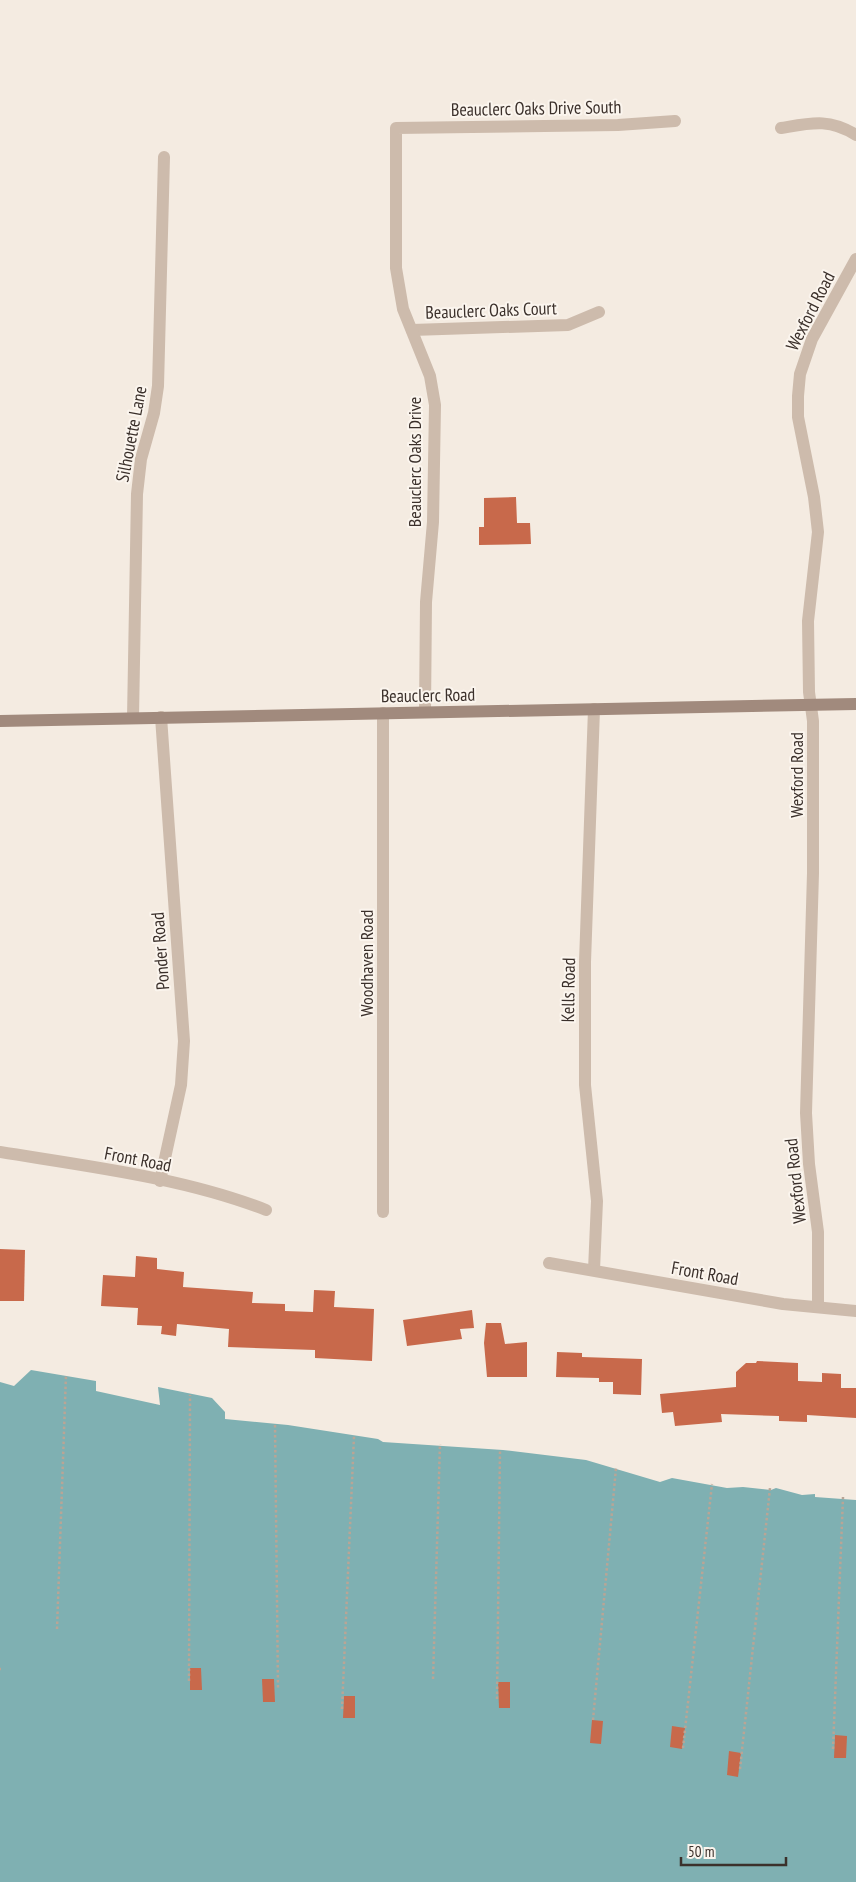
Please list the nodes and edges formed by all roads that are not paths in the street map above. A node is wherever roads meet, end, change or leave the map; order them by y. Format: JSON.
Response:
{"nodes":[{"id":1,"x":676,"y":121,"type":"dead end"},
{"id":2,"x":396,"y":128,"type":"joint"},
{"id":3,"x":782,"y":128,"type":"dead end"},
{"id":4,"x":856,"y":135,"type":"edge"},
{"id":5,"x":164,"y":158,"type":"dead end"},
{"id":6,"x":856,"y":259,"type":"edge"},
{"id":7,"x":599,"y":312,"type":"dead end"},
{"id":8,"x":412,"y":330,"type":"junction"},
{"id":9,"x":856,"y":704,"type":"edge"},
{"id":10,"x":810,"y":705,"type":"junction"},
{"id":11,"x":594,"y":709,"type":"junction"},
{"id":12,"x":425,"y":712,"type":"junction"},
{"id":13,"x":383,"y":713,"type":"junction"},
{"id":14,"x":161,"y":717,"type":"junction"},
{"id":15,"x":133,"y":718,"type":"junction"},
{"id":16,"x":0,"y":721,"type":"edge"},
{"id":17,"x":0,"y":1152,"type":"edge"},
{"id":18,"x":160,"y":1181,"type":"junction"},
{"id":19,"x":266,"y":1210,"type":"dead end"},
{"id":20,"x":383,"y":1212,"type":"dead end"},
{"id":21,"x":549,"y":1263,"type":"dead end"},
{"id":22,"x":594,"y":1270,"type":"junction"},
{"id":23,"x":818,"y":1307,"type":"junction"},
{"id":24,"x":856,"y":1311,"type":"edge"}],
"edges":[{"from":1,"to":2,"type":"street","name":"Beauclerc Oaks Drive South"},
{"from":2,"to":8,"type":"street","name":"Beauclerc Oaks Drive"},
{"from":3,"to":4,"type":"street"},
{"from":5,"to":15,"type":"street","name":"Silhouette Lane"},
{"from":6,"to":10,"type":"street","name":"Wexford Road"},
{"from":7,"to":8,"type":"street","name":"Beauclerc Oaks Court"},
{"from":8,"to":12,"type":"street","name":"Beauclerc Oaks Drive"},
{"from":9,"to":10,"type":"street","name":"Beauclerc Road"},
{"from":10,"to":11,"type":"street","name":"Beauclerc Road"},
{"from":10,"to":23,"type":"street","name":"Wexford Road"},
{"from":11,"to":12,"type":"street","name":"Beauclerc Road"},
{"from":11,"to":22,"type":"street","name":"Kells Road"},
{"from":12,"to":13,"type":"street","name":"Beauclerc Road"},
{"from":13,"to":14,"type":"street","name":"Beauclerc Road"},
{"from":13,"to":20,"type":"street","name":"Woodhaven Road"},
{"from":14,"to":15,"type":"street","name":"Beauclerc Road"},
{"from":14,"to":18,"type":"street","name":"Ponder Road"},
{"from":15,"to":16,"type":"street","name":"Beauclerc Road"},
{"from":17,"to":18,"type":"street","name":"Front Road"},
{"from":18,"to":19,"type":"street","name":"Front Road"},
{"from":21,"to":22,"type":"street","name":"Front Road"},
{"from":22,"to":23,"type":"street","name":"Front Road"},
{"from":23,"to":24,"type":"street","name":"Front Road"}]}
